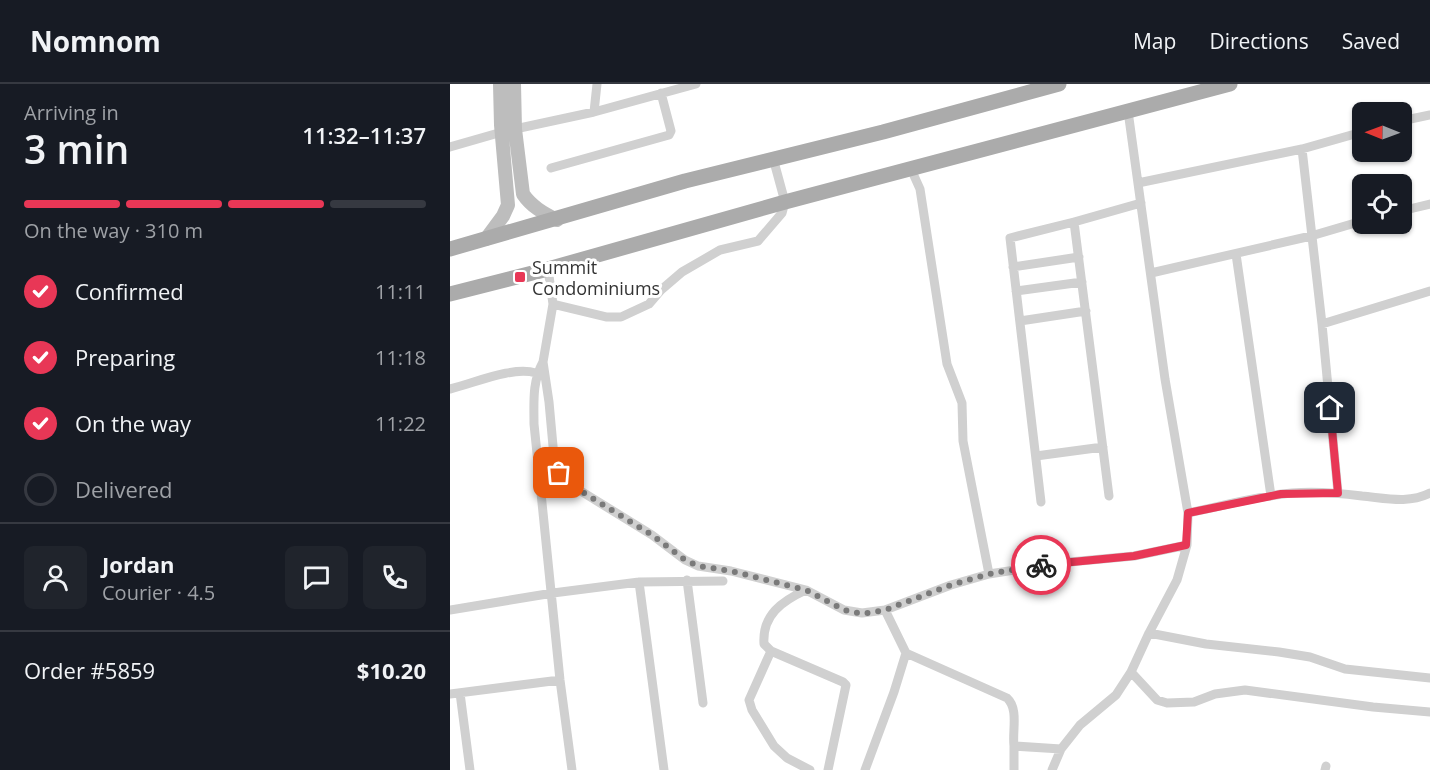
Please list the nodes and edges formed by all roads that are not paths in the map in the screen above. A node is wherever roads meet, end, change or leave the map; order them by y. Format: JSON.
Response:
{"nodes":[{"id":1,"x":500,"y":84,"type":"edge"},
{"id":2,"x":514,"y":84,"type":"edge"},
{"id":3,"x":597,"y":84,"type":"edge"},
{"id":4,"x":696,"y":84,"type":"edge"},
{"id":5,"x":1059,"y":84,"type":"edge"},
{"id":6,"x":1230,"y":84,"type":"edge"},
{"id":7,"x":661,"y":93,"type":"junction"},
{"id":8,"x":1128,"y":111,"type":"junction"},
{"id":9,"x":594,"y":112,"type":"junction"},
{"id":10,"x":1430,"y":115,"type":"edge"},
{"id":11,"x":1412,"y":119,"type":"edge"},
{"id":12,"x":509,"y":131,"type":"junction"},
{"id":13,"x":1352,"y":135,"type":"edge"},
{"id":14,"x":450,"y":147,"type":"edge"},
{"id":15,"x":1302,"y":149,"type":"junction"},
{"id":16,"x":773,"y":158,"type":"junction"},
{"id":17,"x":550,"y":168,"type":"dead end"},
{"id":18,"x":912,"y":169,"type":"junction"},
{"id":19,"x":1138,"y":183,"type":"junction"},
{"id":20,"x":785,"y":202,"type":"junction"},
{"id":21,"x":1141,"y":203,"type":"junction"},
{"id":22,"x":1430,"y":204,"type":"edge"},
{"id":23,"x":1412,"y":208,"type":"edge"},
{"id":24,"x":557,"y":220,"type":"junction"},
{"id":25,"x":1074,"y":222,"type":"junction"},
{"id":26,"x":1352,"y":224,"type":"edge"},
{"id":27,"x":1311,"y":236,"type":"junction"},
{"id":28,"x":486,"y":239,"type":"junction"},
{"id":29,"x":450,"y":249,"type":"edge"},
{"id":30,"x":1236,"y":254,"type":"junction"},
{"id":31,"x":1079,"y":257,"type":"junction"},
{"id":32,"x":1013,"y":267,"type":"junction"},
{"id":33,"x":548,"y":269,"type":"junction"},
{"id":34,"x":1151,"y":273,"type":"junction"},
{"id":35,"x":1082,"y":282,"type":"junction"},
{"id":36,"x":1016,"y":291,"type":"junction"},
{"id":37,"x":1430,"y":291,"type":"edge"},
{"id":38,"x":450,"y":294,"type":"edge"},
{"id":39,"x":553,"y":304,"type":"junction"},
{"id":40,"x":1086,"y":311,"type":"junction"},
{"id":41,"x":1020,"y":321,"type":"junction"},
{"id":42,"x":1322,"y":324,"type":"junction"},
{"id":43,"x":543,"y":362,"type":"junction"},
{"id":44,"x":537,"y":373,"type":"junction"},
{"id":45,"x":450,"y":388,"type":"edge"},
{"id":46,"x":1103,"y":447,"type":"junction"},
{"id":47,"x":1036,"y":456,"type":"junction"},
{"id":48,"x":1338,"y":493,"type":"junction"},
{"id":49,"x":1430,"y":493,"type":"edge"},
{"id":50,"x":1109,"y":496,"type":"dead end"},
{"id":51,"x":1271,"y":496,"type":"junction"},
{"id":52,"x":1041,"y":502,"type":"dead end"},
{"id":53,"x":1188,"y":513,"type":"junction"},
{"id":54,"x":1186,"y":545,"type":"junction"},
{"id":55,"x":989,"y":574,"type":"junction"},
{"id":56,"x":687,"y":580,"type":"junction"},
{"id":57,"x":723,"y":581,"type":"dead end"},
{"id":58,"x":639,"y":582,"type":"junction"},
{"id":59,"x":806,"y":590,"type":"junction"},
{"id":60,"x":553,"y":593,"type":"junction"},
{"id":61,"x":450,"y":610,"type":"edge"},
{"id":62,"x":885,"y":610,"type":"junction"},
{"id":63,"x":1149,"y":633,"type":"junction"},
{"id":64,"x":771,"y":651,"type":"junction"},
{"id":65,"x":906,"y":653,"type":"junction"},
{"id":66,"x":1131,"y":672,"type":"junction"},
{"id":67,"x":1430,"y":678,"type":"edge"},
{"id":68,"x":560,"y":680,"type":"junction"},
{"id":69,"x":455,"y":693,"type":"edge"},
{"id":70,"x":703,"y":703,"type":"dead end"},
{"id":71,"x":1430,"y":712,"type":"edge"},
{"id":72,"x":1014,"y":746,"type":"junction"},
{"id":73,"x":1061,"y":748,"type":"junction"},
{"id":74,"x":470,"y":770,"type":"edge"},
{"id":75,"x":572,"y":770,"type":"edge"},
{"id":76,"x":664,"y":770,"type":"edge"},
{"id":77,"x":810,"y":770,"type":"edge"},
{"id":78,"x":828,"y":770,"type":"edge"},
{"id":79,"x":865,"y":770,"type":"edge"},
{"id":80,"x":1014,"y":770,"type":"edge"},
{"id":81,"x":1052,"y":770,"type":"edge"}],
"edges":[{"from":1,"to":12,"type":"main road"},
{"from":2,"to":12,"type":"main road"},
{"from":3,"to":9,"type":"street"},
{"from":4,"to":7,"type":"street"},
{"from":5,"to":16,"type":"main road"},
{"from":6,"to":8,"type":"main road"},
{"from":7,"to":9,"type":"street"},
{"from":7,"to":17,"type":"street"},
{"from":8,"to":18,"type":"main road"},
{"from":8,"to":19,"type":"street"},
{"from":9,"to":12,"type":"street"},
{"from":10,"to":11,"type":"street"},
{"from":12,"to":14,"type":"street"},
{"from":12,"to":24,"type":"main road"},
{"from":12,"to":28,"type":"main road"},
{"from":13,"to":15,"type":"street"},
{"from":15,"to":19,"type":"street"},
{"from":15,"to":27,"type":"street"},
{"from":16,"to":20,"type":"street"},
{"from":16,"to":24,"type":"main road"},
{"from":18,"to":20,"type":"main road"},
{"from":18,"to":55,"type":"street"},
{"from":19,"to":21,"type":"street"},
{"from":20,"to":33,"type":"main road"},
{"from":20,"to":39,"type":"street"},
{"from":21,"to":25,"type":"street"},
{"from":21,"to":34,"type":"street"},
{"from":22,"to":23,"type":"street"},
{"from":24,"to":28,"type":"main road"},
{"from":25,"to":31,"type":"street"},
{"from":25,"to":32,"type":"street"},
{"from":26,"to":27,"type":"street"},
{"from":27,"to":30,"type":"street"},
{"from":27,"to":42,"type":"street"},
{"from":28,"to":29,"type":"main road"},
{"from":30,"to":34,"type":"street"},
{"from":30,"to":51,"type":"street"},
{"from":31,"to":32,"type":"street"},
{"from":31,"to":35,"type":"street"},
{"from":32,"to":36,"type":"street"},
{"from":33,"to":38,"type":"main road"},
{"from":33,"to":39,"type":"street"},
{"from":34,"to":53,"type":"street"},
{"from":35,"to":36,"type":"street"},
{"from":35,"to":40,"type":"street"},
{"from":36,"to":41,"type":"street"},
{"from":37,"to":42,"type":"street"},
{"from":39,"to":43,"type":"street"},
{"from":40,"to":41,"type":"street"},
{"from":40,"to":46,"type":"street"},
{"from":41,"to":47,"type":"street"},
{"from":42,"to":48,"type":"street"},
{"from":43,"to":44,"type":"street"},
{"from":43,"to":59,"type":"street"},
{"from":44,"to":45,"type":"street"},
{"from":44,"to":60,"type":"street"},
{"from":46,"to":47,"type":"street"},
{"from":46,"to":50,"type":"street"},
{"from":47,"to":52,"type":"street"},
{"from":48,"to":49,"type":"street"},
{"from":48,"to":51,"type":"street"},
{"from":51,"to":53,"type":"street"},
{"from":53,"to":54,"type":"street"},
{"from":54,"to":55,"type":"street"},
{"from":54,"to":63,"type":"street"},
{"from":55,"to":62,"type":"street"},
{"from":56,"to":57,"type":"street"},
{"from":56,"to":58,"type":"street"},
{"from":56,"to":70,"type":"street"},
{"from":58,"to":60,"type":"street"},
{"from":58,"to":76,"type":"street"},
{"from":59,"to":62,"type":"street"},
{"from":59,"to":64,"type":"street"},
{"from":60,"to":61,"type":"street"},
{"from":60,"to":68,"type":"street"},
{"from":62,"to":65,"type":"street"},
{"from":63,"to":66,"type":"street"},
{"from":63,"to":67,"type":"street"},
{"from":64,"to":77,"type":"street"},
{"from":64,"to":78,"type":"street"},
{"from":65,"to":72,"type":"street"},
{"from":65,"to":79,"type":"street"},
{"from":66,"to":71,"type":"street"},
{"from":66,"to":73,"type":"street"},
{"from":68,"to":69,"type":"street"},
{"from":68,"to":75,"type":"street"},
{"from":69,"to":74,"type":"street"},
{"from":72,"to":73,"type":"street"},
{"from":72,"to":80,"type":"street"},
{"from":73,"to":81,"type":"street"}]}
